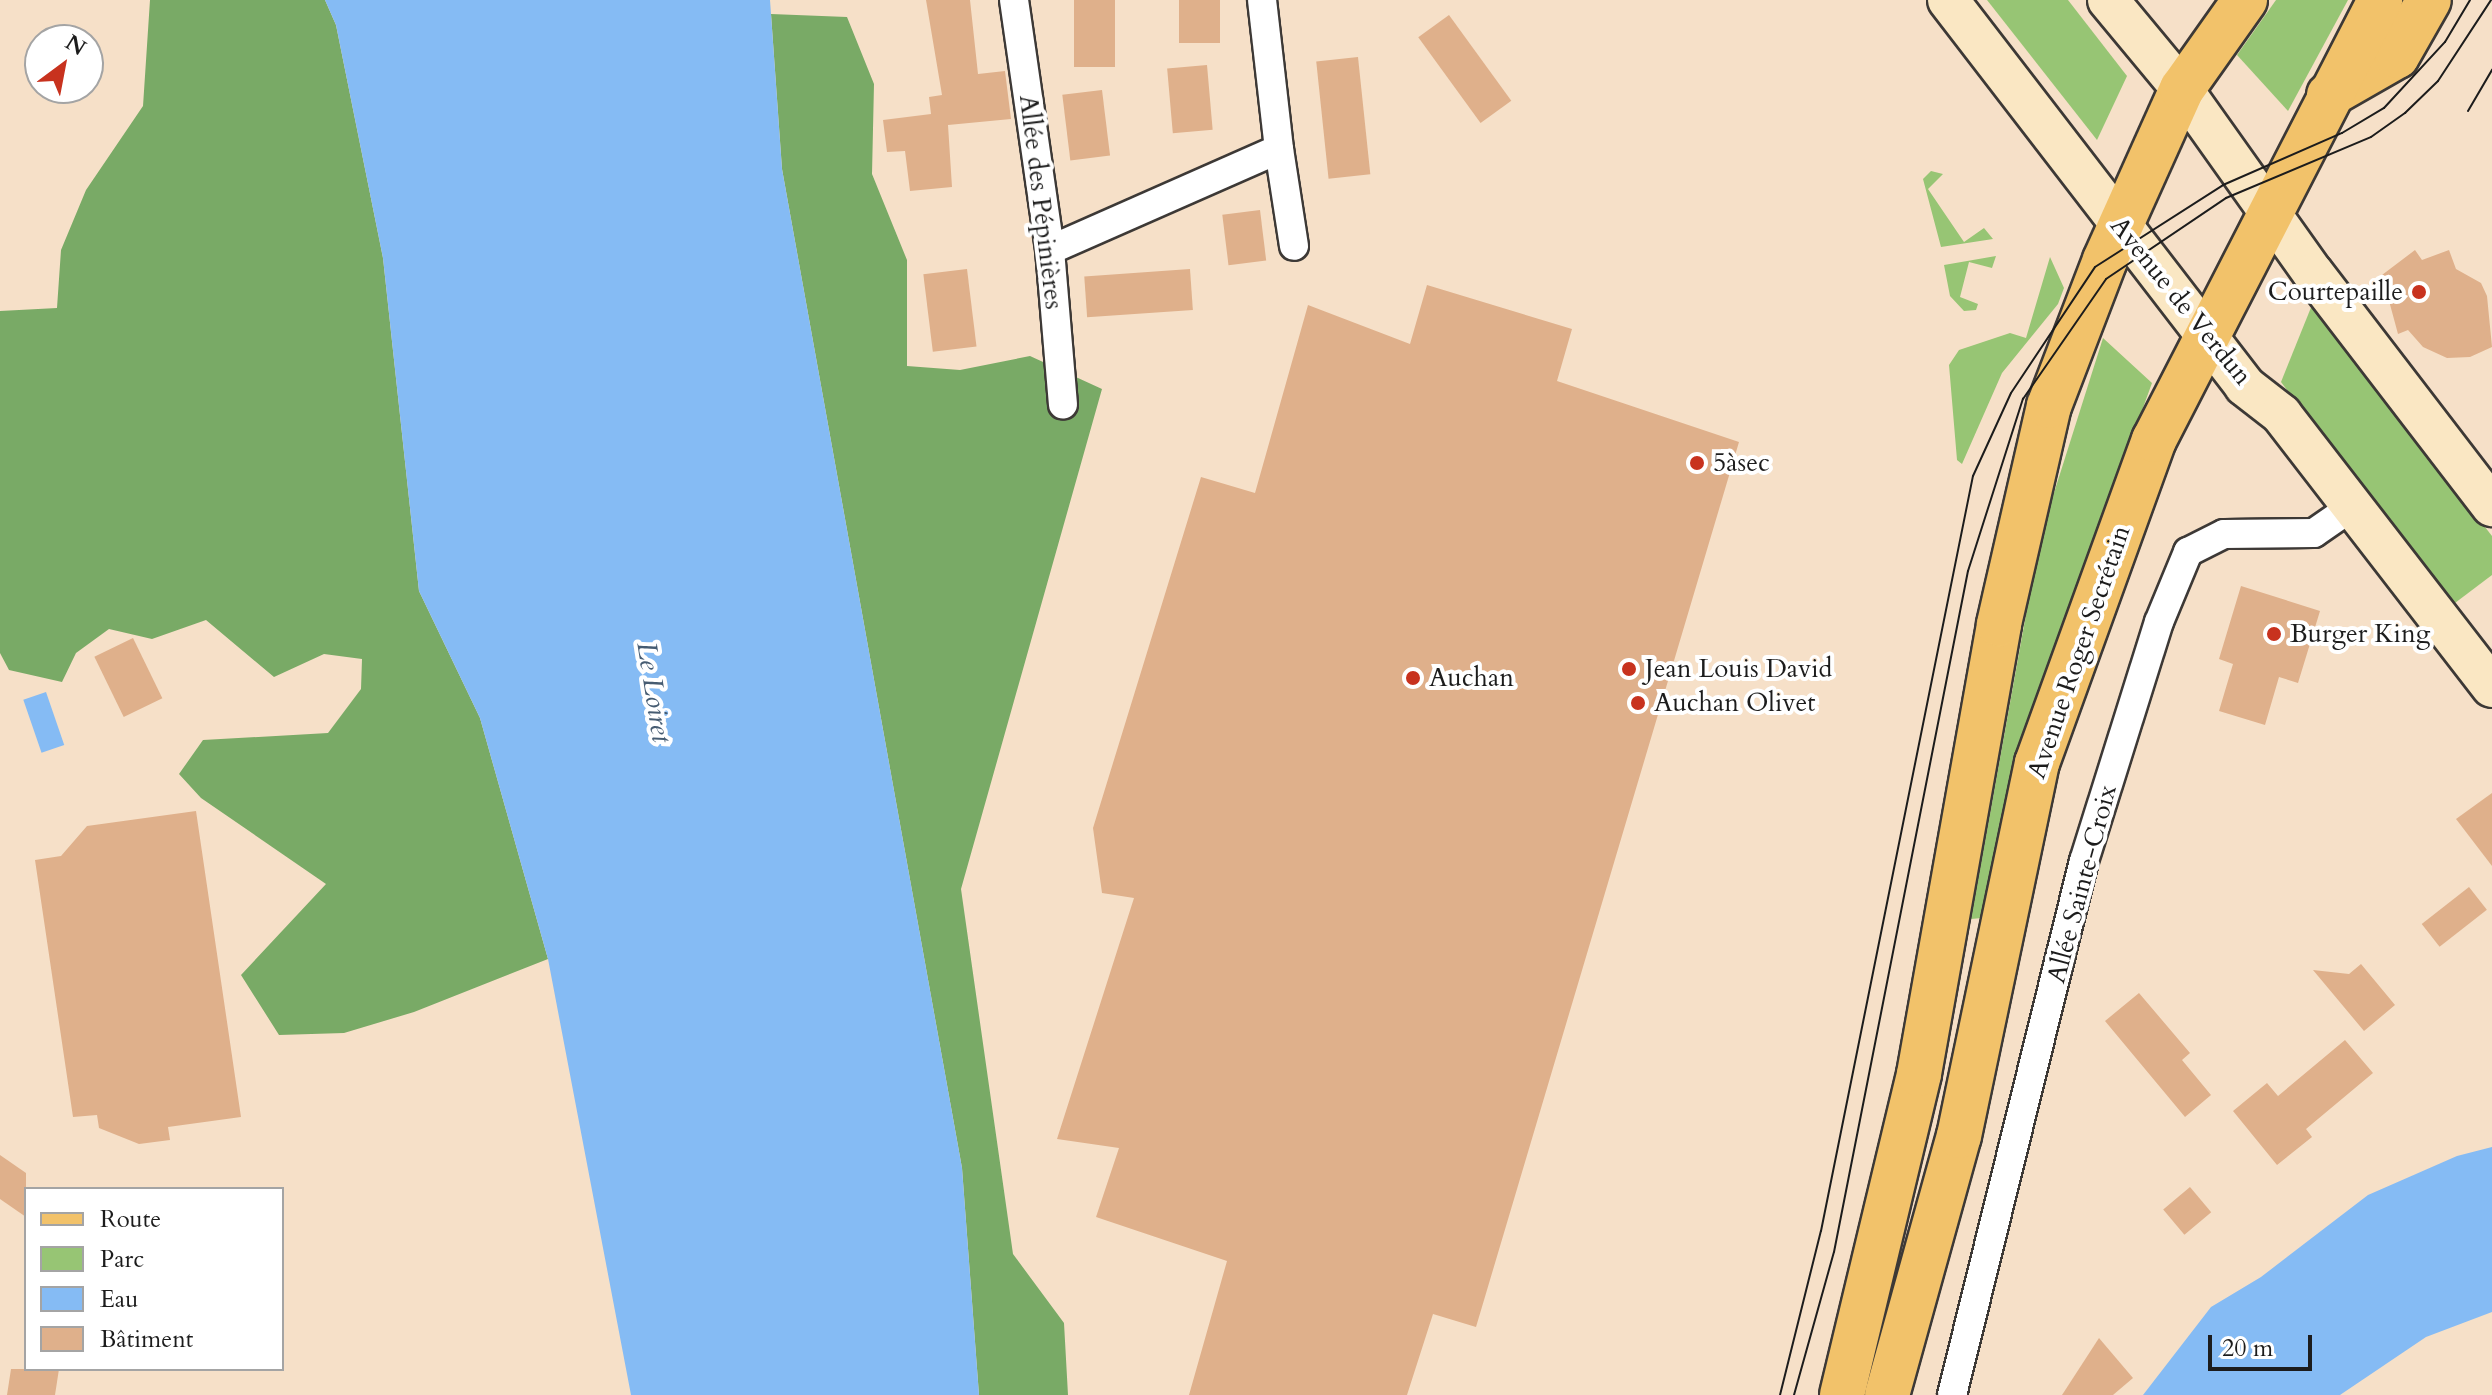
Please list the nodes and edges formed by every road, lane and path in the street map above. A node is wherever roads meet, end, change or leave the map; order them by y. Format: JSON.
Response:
{"nodes":[{"id":1,"x":1014,"y":0,"type":"edge"},
{"id":2,"x":1262,"y":0,"type":"edge"},
{"id":3,"x":1948,"y":0,"type":"edge"},
{"id":4,"x":2108,"y":0,"type":"edge"},
{"id":5,"x":2245,"y":0,"type":"edge"},
{"id":6,"x":2380,"y":0,"type":"edge"},
{"id":7,"x":2429,"y":0,"type":"edge"},
{"id":8,"x":2182,"y":89,"type":"junction"},
{"id":9,"x":2329,"y":95,"type":"junction"},
{"id":10,"x":1279,"y":149,"type":"junction"},
{"id":11,"x":2270,"y":213,"type":"junction"},
{"id":12,"x":2121,"y":228,"type":"junction"},
{"id":13,"x":1294,"y":246,"type":"dead end"},
{"id":14,"x":1050,"y":250,"type":"junction"},
{"id":15,"x":2206,"y":336,"type":"junction"},
{"id":16,"x":1063,"y":404,"type":"dead end"},
{"id":17,"x":2353,"y":506,"type":"junction"},
{"id":18,"x":2492,"y":506,"type":"edge"},
{"id":19,"x":2489,"y":667,"type":"edge"},
{"id":20,"x":1842,"y":1395,"type":"edge"},
{"id":21,"x":1887,"y":1395,"type":"edge"},
{"id":22,"x":1952,"y":1395,"type":"edge"}],
"edges":[{"from":1,"to":14,"type":"street","name":"Allée des Pépinières"},
{"from":2,"to":10,"type":"street"},
{"from":3,"to":12,"type":"street","name":"Avenue de Verdun"},
{"from":4,"to":8,"type":"street"},
{"from":5,"to":8,"type":"main road"},
{"from":6,"to":9,"type":"main road","name":"Avenue Roger Secrétain"},
{"from":7,"to":9,"type":"main road"},
{"from":8,"to":11,"type":"street"},
{"from":8,"to":12,"type":"main road"},
{"from":9,"to":11,"type":"main road","name":"Avenue Roger Secrétain"},
{"from":10,"to":13,"type":"street"},
{"from":10,"to":14,"type":"street"},
{"from":11,"to":15,"type":"main road","name":"Avenue Roger Secrétain"},
{"from":11,"to":18,"type":"street"},
{"from":12,"to":15,"type":"street","name":"Avenue de Verdun"},
{"from":12,"to":20,"type":"main road"},
{"from":14,"to":16,"type":"street","name":"Allée des Pépinières"},
{"from":15,"to":17,"type":"street","name":"Avenue de Verdun"},
{"from":15,"to":21,"type":"main road","name":"Avenue Roger Secrétain"},
{"from":17,"to":19,"type":"street","name":"Avenue de Verdun"},
{"from":17,"to":22,"type":"street","name":"Allée Sainte-Croix"}]}
